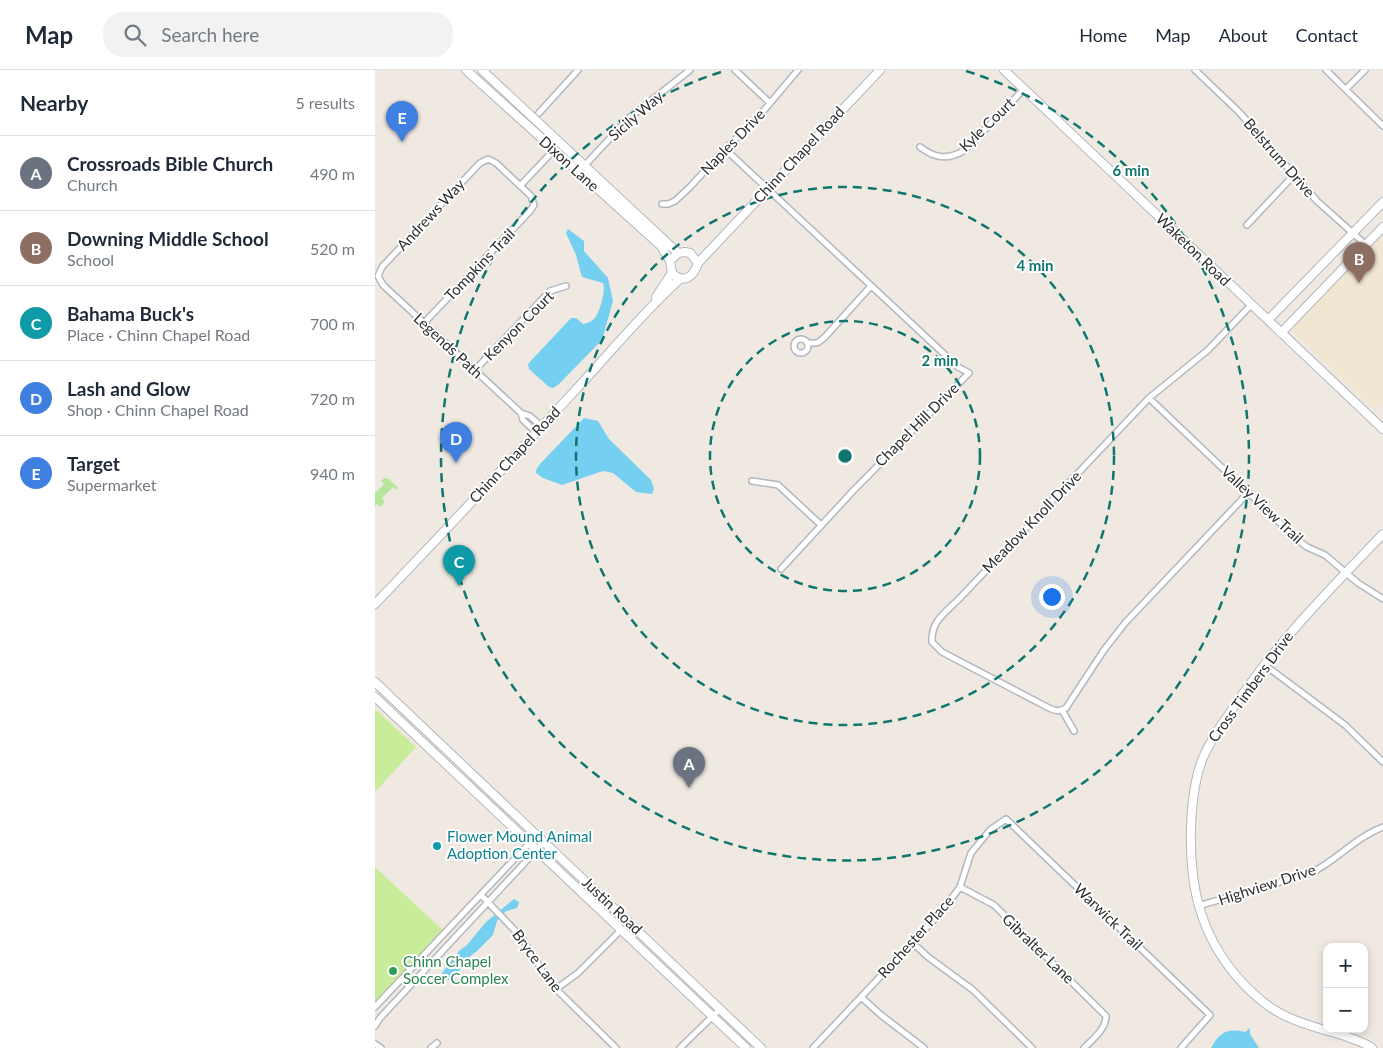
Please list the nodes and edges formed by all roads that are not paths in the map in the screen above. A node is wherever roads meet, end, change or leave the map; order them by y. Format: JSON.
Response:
{"nodes":[{"id":1,"x":466,"y":70,"type":"edge"},
{"id":2,"x":482,"y":70,"type":"edge"},
{"id":3,"x":578,"y":70,"type":"edge"},
{"id":4,"x":691,"y":70,"type":"edge"},
{"id":5,"x":735,"y":70,"type":"edge"},
{"id":6,"x":798,"y":70,"type":"edge"},
{"id":7,"x":880,"y":70,"type":"edge"},
{"id":8,"x":1004,"y":70,"type":"edge"},
{"id":9,"x":1195,"y":70,"type":"edge"},
{"id":10,"x":1326,"y":70,"type":"edge"},
{"id":11,"x":1365,"y":70,"type":"edge"},
{"id":12,"x":492,"y":79,"type":"junction"},
{"id":13,"x":484,"y":86,"type":"junction"},
{"id":14,"x":1024,"y":89,"type":"junction"},
{"id":15,"x":1346,"y":89,"type":"junction"},
{"id":16,"x":770,"y":104,"type":"junction"},
{"id":17,"x":539,"y":113,"type":"dead end"},
{"id":18,"x":1383,"y":126,"type":"edge"},
{"id":19,"x":920,"y":147,"type":"dead end"},
{"id":20,"x":725,"y":148,"type":"junction"},
{"id":21,"x":554,"y":150,"type":"junction"},
{"id":22,"x":585,"y":165,"type":"junction"},
{"id":23,"x":1294,"y":175,"type":"junction"},
{"id":24,"x":520,"y":186,"type":"junction"},
{"id":25,"x":768,"y":188,"type":"junction"},
{"id":26,"x":1383,"y":202,"type":"edge"},
{"id":27,"x":662,"y":204,"type":"dead end"},
{"id":28,"x":1247,"y":225,"type":"dead end"},
{"id":29,"x":1383,"y":227,"type":"edge"},
{"id":30,"x":1353,"y":232,"type":"junction"},
{"id":31,"x":719,"y":239,"type":"junction"},
{"id":32,"x":1365,"y":244,"type":"junction"},
{"id":33,"x":678,"y":253,"type":"junction"},
{"id":34,"x":690,"y":253,"type":"junction"},
{"id":35,"x":670,"y":261,"type":"junction"},
{"id":36,"x":698,"y":263,"type":"junction"},
{"id":37,"x":672,"y":273,"type":"junction"},
{"id":38,"x":378,"y":276,"type":"joint"},
{"id":39,"x":680,"y":279,"type":"junction"},
{"id":40,"x":566,"y":286,"type":"dead end"},
{"id":41,"x":871,"y":286,"type":"junction"},
{"id":42,"x":653,"y":303,"type":"junction"},
{"id":43,"x":1251,"y":305,"type":"junction"},
{"id":44,"x":1267,"y":320,"type":"junction"},
{"id":45,"x":424,"y":323,"type":"junction"},
{"id":46,"x":1281,"y":333,"type":"junction"},
{"id":47,"x":809,"y":343,"type":"dead end"},
{"id":48,"x":475,"y":370,"type":"junction"},
{"id":49,"x":1149,"y":398,"type":"junction"},
{"id":50,"x":1383,"y":429,"type":"edge"},
{"id":51,"x":539,"y":430,"type":"junction"},
{"id":52,"x":752,"y":481,"type":"dead end"},
{"id":53,"x":1248,"y":493,"type":"junction"},
{"id":54,"x":821,"y":525,"type":"junction"},
{"id":55,"x":1383,"y":534,"type":"edge"},
{"id":56,"x":781,"y":569,"type":"dead end"},
{"id":57,"x":1346,"y":573,"type":"junction"},
{"id":58,"x":1383,"y":599,"type":"edge"},
{"id":59,"x":375,"y":604,"type":"edge"},
{"id":60,"x":1263,"y":666,"type":"junction"},
{"id":61,"x":375,"y":682,"type":"edge"},
{"id":62,"x":375,"y":697,"type":"edge"},
{"id":63,"x":1062,"y":710,"type":"junction"},
{"id":64,"x":1074,"y":731,"type":"dead end"},
{"id":65,"x":1383,"y":762,"type":"edge"},
{"id":66,"x":1006,"y":819,"type":"joint"},
{"id":67,"x":1383,"y":827,"type":"edge"},
{"id":68,"x":537,"y":835,"type":"junction"},
{"id":69,"x":544,"y":842,"type":"junction"},
{"id":70,"x":530,"y":843,"type":"junction"},
{"id":71,"x":537,"y":850,"type":"junction"},
{"id":72,"x":959,"y":887,"type":"junction"},
{"id":73,"x":481,"y":895,"type":"junction"},
{"id":74,"x":488,"y":904,"type":"junction"},
{"id":75,"x":1198,"y":906,"type":"junction"},
{"id":76,"x":621,"y":930,"type":"junction"},
{"id":77,"x":913,"y":943,"type":"junction"},
{"id":78,"x":556,"y":989,"type":"junction"},
{"id":79,"x":861,"y":997,"type":"junction"},
{"id":80,"x":375,"y":1007,"type":"edge"},
{"id":81,"x":720,"y":1009,"type":"junction"},
{"id":82,"x":712,"y":1017,"type":"junction"},
{"id":83,"x":375,"y":1026,"type":"edge"},
{"id":84,"x":437,"y":1043,"type":"dead end"},
{"id":85,"x":375,"y":1044,"type":"edge"},
{"id":86,"x":381,"y":1048,"type":"edge"},
{"id":87,"x":431,"y":1048,"type":"edge"},
{"id":88,"x":616,"y":1048,"type":"edge"},
{"id":89,"x":680,"y":1048,"type":"edge"},
{"id":90,"x":746,"y":1048,"type":"edge"},
{"id":91,"x":761,"y":1048,"type":"edge"},
{"id":92,"x":813,"y":1048,"type":"edge"},
{"id":93,"x":924,"y":1048,"type":"edge"},
{"id":94,"x":1032,"y":1048,"type":"edge"},
{"id":95,"x":1084,"y":1048,"type":"edge"},
{"id":96,"x":1181,"y":1048,"type":"edge"},
{"id":97,"x":1372,"y":1048,"type":"edge"}],
"edges":[{"from":1,"to":13,"type":"street","name":"Dixon Lane"},
{"from":2,"to":12,"type":"street","name":"Dixon Lane"},
{"from":3,"to":17,"type":"street"},
{"from":4,"to":22,"type":"street","name":"Sicily Way"},
{"from":5,"to":16,"type":"street"},
{"from":6,"to":16,"type":"street","name":"Naples Drive"},
{"from":7,"to":25,"type":"street","name":"Chinn Chapel Road"},
{"from":8,"to":14,"type":"street","name":"Waketon Road"},
{"from":9,"to":23,"type":"street","name":"Belstrum Drive"},
{"from":10,"to":15,"type":"street"},
{"from":11,"to":15,"type":"street"},
{"from":12,"to":13,"type":"street"},
{"from":12,"to":22,"type":"street","name":"Dixon Lane"},
{"from":13,"to":21,"type":"street","name":"Dixon Lane"},
{"from":14,"to":19,"type":"street","name":"Kyle Court"},
{"from":14,"to":43,"type":"street","name":"Waketon Road"},
{"from":15,"to":18,"type":"street"},
{"from":16,"to":20,"type":"street","name":"Naples Drive"},
{"from":20,"to":25,"type":"street","name":"Chapel Hill Drive"},
{"from":20,"to":27,"type":"street","name":"Naples Drive"},
{"from":21,"to":24,"type":"street"},
{"from":21,"to":35,"type":"street","name":"Dixon Lane"},
{"from":22,"to":33,"type":"street","name":"Dixon Lane"},
{"from":23,"to":28,"type":"street"},
{"from":23,"to":30,"type":"street","name":"Belstrum Drive"},
{"from":24,"to":38,"type":"street","name":"Andrews Way"},
{"from":24,"to":45,"type":"street","name":"Tompkins Trail"},
{"from":25,"to":31,"type":"street","name":"Chinn Chapel Road"},
{"from":25,"to":41,"type":"street","name":"Chapel Hill Drive"},
{"from":26,"to":30,"type":"street"},
{"from":29,"to":32,"type":"street"},
{"from":30,"to":32,"type":"street","name":"Belstrum Drive"},
{"from":30,"to":44,"type":"street"},
{"from":31,"to":34,"type":"street","name":"Chinn Chapel Road"},
{"from":31,"to":36,"type":"street","name":"Chinn Chapel Road"},
{"from":32,"to":46,"type":"street"},
{"from":33,"to":34,"type":"street"},
{"from":33,"to":35,"type":"street"},
{"from":34,"to":36,"type":"street"},
{"from":35,"to":37,"type":"street"},
{"from":36,"to":39,"type":"street"},
{"from":37,"to":39,"type":"street"},
{"from":37,"to":42,"type":"street","name":"Chinn Chapel Road"},
{"from":38,"to":45,"type":"street","name":"Legends Path"},
{"from":39,"to":42,"type":"street","name":"Chinn Chapel Road"},
{"from":40,"to":48,"type":"street","name":"Kenyon Court"},
{"from":41,"to":47,"type":"street"},
{"from":41,"to":54,"type":"street","name":"Chapel Hill Drive"},
{"from":42,"to":51,"type":"street","name":"Chinn Chapel Road"},
{"from":43,"to":44,"type":"street","name":"Waketon Road"},
{"from":43,"to":49,"type":"street","name":"Meadow Knoll Drive"},
{"from":44,"to":46,"type":"street","name":"Waketon Road"},
{"from":45,"to":48,"type":"street","name":"Legends Path"},
{"from":46,"to":50,"type":"street","name":"Waketon Road"},
{"from":48,"to":51,"type":"street","name":"Legends Path"},
{"from":49,"to":53,"type":"street","name":"Valley View Trail"},
{"from":49,"to":63,"type":"street","name":"Meadow Knoll Drive"},
{"from":51,"to":59,"type":"street","name":"Chinn Chapel Road"},
{"from":52,"to":54,"type":"street"},
{"from":53,"to":57,"type":"street","name":"Valley View Trail"},
{"from":53,"to":63,"type":"street"},
{"from":54,"to":56,"type":"street","name":"Chapel Hill Drive"},
{"from":55,"to":57,"type":"street","name":"Cross Timbers Drive"},
{"from":57,"to":58,"type":"street","name":"Valley View Trail"},
{"from":57,"to":60,"type":"street","name":"Cross Timbers Drive"},
{"from":60,"to":65,"type":"street"},
{"from":60,"to":75,"type":"street","name":"Cross Timbers Drive"},
{"from":61,"to":68,"type":"street","name":"Justin Road"},
{"from":62,"to":70,"type":"street","name":"Justin Road"},
{"from":63,"to":64,"type":"street"},
{"from":66,"to":72,"type":"street","name":"Rochester Place"},
{"from":66,"to":96,"type":"street","name":"Warwick Trail"},
{"from":67,"to":75,"type":"street","name":"Highview Drive"},
{"from":68,"to":69,"type":"street","name":"Justin Road"},
{"from":68,"to":70,"type":"street"},
{"from":69,"to":71,"type":"street"},
{"from":69,"to":81,"type":"street","name":"Justin Road"},
{"from":70,"to":71,"type":"street","name":"Justin Road"},
{"from":70,"to":73,"type":"street"},
{"from":71,"to":74,"type":"street"},
{"from":71,"to":76,"type":"street","name":"Justin Road"},
{"from":72,"to":77,"type":"street","name":"Rochester Place"},
{"from":72,"to":95,"type":"street","name":"Gibralter Lane"},
{"from":73,"to":74,"type":"street","name":"Bryce Lane"},
{"from":73,"to":80,"type":"street"},
{"from":74,"to":78,"type":"street","name":"Bryce Lane"},
{"from":74,"to":83,"type":"street"},
{"from":75,"to":97,"type":"street","name":"Cross Timbers Drive"},
{"from":76,"to":78,"type":"street"},
{"from":76,"to":82,"type":"street","name":"Justin Road"},
{"from":77,"to":79,"type":"street","name":"Rochester Place"},
{"from":77,"to":94,"type":"street"},
{"from":78,"to":88,"type":"street","name":"Bryce Lane"},
{"from":79,"to":92,"type":"street","name":"Rochester Place"},
{"from":79,"to":93,"type":"street"},
{"from":81,"to":82,"type":"street"},
{"from":81,"to":91,"type":"street","name":"Justin Road"},
{"from":82,"to":89,"type":"street"},
{"from":82,"to":90,"type":"street","name":"Justin Road"},
{"from":84,"to":87,"type":"street"},
{"from":85,"to":86,"type":"street"}]}
